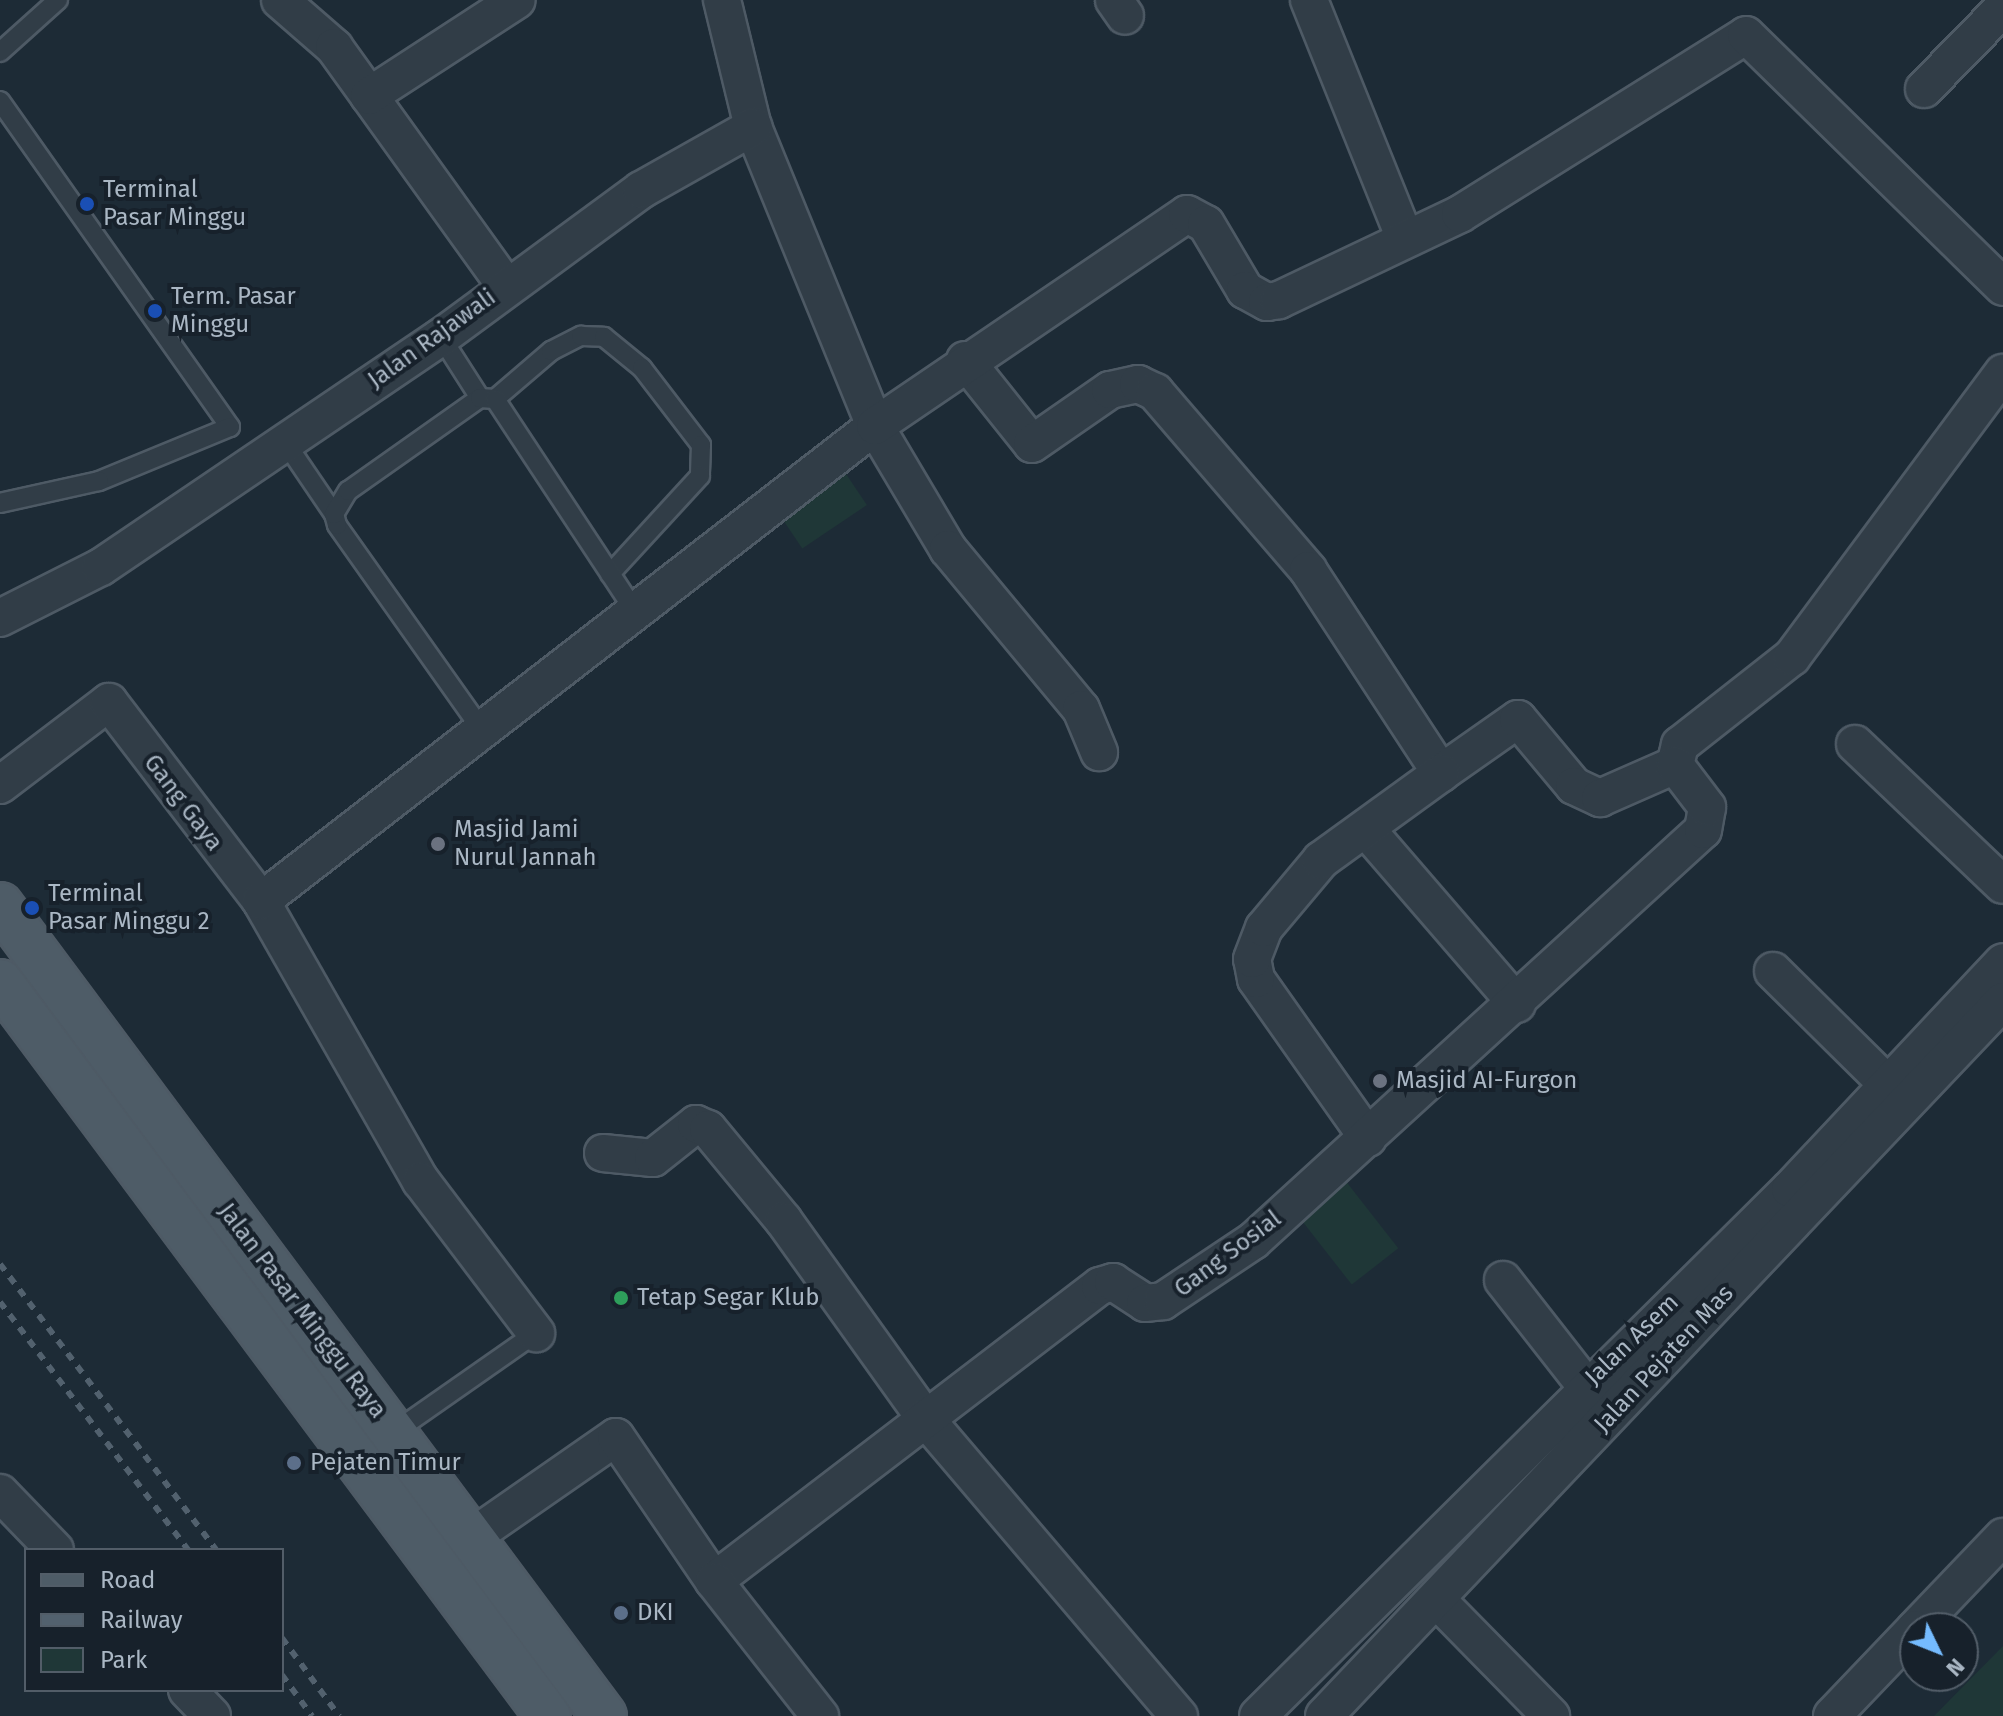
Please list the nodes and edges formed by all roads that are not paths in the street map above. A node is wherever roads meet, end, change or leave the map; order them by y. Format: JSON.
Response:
{"nodes":[{"id":1,"x":58,"y":0,"type":"edge"},
{"id":2,"x":280,"y":0,"type":"edge"},
{"id":3,"x":317,"y":0,"type":"edge"},
{"id":4,"x":517,"y":0,"type":"edge"},
{"id":5,"x":722,"y":0,"type":"edge"},
{"id":6,"x":1309,"y":0,"type":"edge"},
{"id":7,"x":2003,"y":8,"type":"edge"},
{"id":8,"x":334,"y":47,"type":"junction"},
{"id":9,"x":0,"y":52,"type":"edge"},
{"id":10,"x":1924,"y":89,"type":"dead end"},
{"id":11,"x":369,"y":96,"type":"junction"},
{"id":12,"x":0,"y":101,"type":"edge"},
{"id":13,"x":753,"y":127,"type":"junction"},
{"id":14,"x":1405,"y":239,"type":"junction"},
{"id":15,"x":506,"y":286,"type":"junction"},
{"id":16,"x":2003,"y":287,"type":"edge"},
{"id":17,"x":441,"y":337,"type":"junction"},
{"id":18,"x":965,"y":360,"type":"junction"},
{"id":19,"x":2003,"y":373,"type":"edge"},
{"id":20,"x":488,"y":398,"type":"junction"},
{"id":21,"x":875,"y":426,"type":"junction"},
{"id":22,"x":285,"y":442,"type":"junction"},
{"id":23,"x":0,"y":503,"type":"edge"},
{"id":24,"x":334,"y":514,"type":"junction"},
{"id":25,"x":610,"y":574,"type":"junction"},
{"id":26,"x":634,"y":610,"type":"junction"},
{"id":27,"x":8,"y":612,"type":"edge"},
{"id":28,"x":482,"y":730,"type":"junction"},
{"id":29,"x":1855,"y":744,"type":"dead end"},
{"id":30,"x":1099,"y":752,"type":"dead end"},
{"id":31,"x":1675,"y":765,"type":"junction"},
{"id":32,"x":1441,"y":773,"type":"junction"},
{"id":33,"x":0,"y":785,"type":"edge"},
{"id":34,"x":1366,"y":829,"type":"junction"},
{"id":35,"x":2003,"y":885,"type":"edge"},
{"id":36,"x":261,"y":901,"type":"junction"},
{"id":37,"x":0,"y":905,"type":"edge"},
{"id":38,"x":2003,"y":962,"type":"edge"},
{"id":39,"x":1773,"y":971,"type":"dead end"},
{"id":40,"x":0,"y":982,"type":"edge"},
{"id":41,"x":2003,"y":1001,"type":"edge"},
{"id":42,"x":1517,"y":1004,"type":"junction"},
{"id":43,"x":1887,"y":1084,"type":"junction"},
{"id":44,"x":1368,"y":1138,"type":"junction"},
{"id":45,"x":603,"y":1153,"type":"dead end"},
{"id":46,"x":1503,"y":1280,"type":"dead end"},
{"id":47,"x":533,"y":1335,"type":"joint"},
{"id":48,"x":1585,"y":1385,"type":"junction"},
{"id":49,"x":925,"y":1418,"type":"junction"},
{"id":50,"x":393,"y":1433,"type":"junction"},
{"id":51,"x":0,"y":1493,"type":"edge"},
{"id":52,"x":472,"y":1537,"type":"junction"},
{"id":53,"x":2003,"y":1537,"type":"edge"},
{"id":54,"x":53,"y":1548,"type":"edge"},
{"id":55,"x":714,"y":1581,"type":"junction"},
{"id":56,"x":1437,"y":1600,"type":"junction"},
{"id":57,"x":1932,"y":1612,"type":"edge"},
{"id":58,"x":1899,"y":1647,"type":"edge"},
{"id":59,"x":189,"y":1692,"type":"edge"},
{"id":60,"x":212,"y":1716,"type":"edge"},
{"id":61,"x":548,"y":1716,"type":"edge"},
{"id":62,"x":604,"y":1716,"type":"edge"},
{"id":63,"x":820,"y":1716,"type":"edge"},
{"id":64,"x":1179,"y":1716,"type":"edge"},
{"id":65,"x":1258,"y":1716,"type":"edge"},
{"id":66,"x":1324,"y":1716,"type":"edge"},
{"id":67,"x":1551,"y":1716,"type":"edge"},
{"id":68,"x":1832,"y":1716,"type":"edge"}],
"edges":[{"from":1,"to":9,"type":"lane"},
{"from":2,"to":8,"type":"street"},
{"from":3,"to":8,"type":"street"},
{"from":4,"to":11,"type":"street"},
{"from":5,"to":13,"type":"street"},
{"from":6,"to":14,"type":"street"},
{"from":7,"to":10,"type":"street"},
{"from":8,"to":11,"type":"street"},
{"from":11,"to":15,"type":"street"},
{"from":12,"to":23,"type":"lane"},
{"from":13,"to":15,"type":"street","name":"Jalan Rajawali"},
{"from":13,"to":21,"type":"street"},
{"from":14,"to":16,"type":"street"},
{"from":14,"to":18,"type":"street"},
{"from":15,"to":17,"type":"street","name":"Jalan Rajawali"},
{"from":17,"to":20,"type":"lane"},
{"from":17,"to":22,"type":"street","name":"Jalan Rajawali"},
{"from":18,"to":21,"type":"street"},
{"from":18,"to":32,"type":"street"},
{"from":19,"to":31,"type":"street"},
{"from":20,"to":24,"type":"lane"},
{"from":20,"to":25,"type":"lane"},
{"from":20,"to":25,"type":"lane"},
{"from":21,"to":26,"type":"street"},
{"from":21,"to":30,"type":"street"},
{"from":22,"to":24,"type":"lane"},
{"from":22,"to":27,"type":"street","name":"Jalan Rajawali"},
{"from":24,"to":28,"type":"lane"},
{"from":25,"to":26,"type":"lane"},
{"from":26,"to":28,"type":"street"},
{"from":28,"to":36,"type":"street"},
{"from":29,"to":35,"type":"street"},
{"from":31,"to":32,"type":"street"},
{"from":31,"to":42,"type":"street","name":"Gang Sosial"},
{"from":32,"to":34,"type":"street"},
{"from":33,"to":36,"type":"street","name":"Gang Gaya"},
{"from":34,"to":42,"type":"street"},
{"from":34,"to":44,"type":"street"},
{"from":36,"to":47,"type":"street","name":"Gang Gaya"},
{"from":37,"to":50,"type":"main road","name":"Jalan Pasar Minggu Raya"},
{"from":38,"to":43,"type":"street","name":"Jalan Asem"},
{"from":39,"to":43,"type":"street"},
{"from":40,"to":61,"type":"main road","name":"Jalan Pasar Minggu Raya"},
{"from":41,"to":56,"type":"street","name":"Jalan Pejaten Mas"},
{"from":42,"to":44,"type":"street","name":"Gang Sosial"},
{"from":43,"to":48,"type":"street","name":"Jalan Asem"},
{"from":44,"to":49,"type":"street","name":"Gang Sosial"},
{"from":45,"to":49,"type":"street"},
{"from":46,"to":48,"type":"street"},
{"from":47,"to":50,"type":"lane"},
{"from":48,"to":65,"type":"street","name":"Jalan Asem"},
{"from":49,"to":55,"type":"street","name":"Gang Sosial"},
{"from":49,"to":64,"type":"street"},
{"from":50,"to":52,"type":"main road","name":"Jalan Pasar Minggu Raya"},
{"from":51,"to":54,"type":"street"},
{"from":52,"to":55,"type":"street"},
{"from":52,"to":62,"type":"main road","name":"Jalan Pasar Minggu Raya"},
{"from":53,"to":57,"type":"street"},
{"from":55,"to":63,"type":"street"},
{"from":56,"to":66,"type":"street","name":"Jalan Pejaten Mas"},
{"from":56,"to":67,"type":"street"},
{"from":58,"to":68,"type":"street"},
{"from":59,"to":60,"type":"street"}]}
